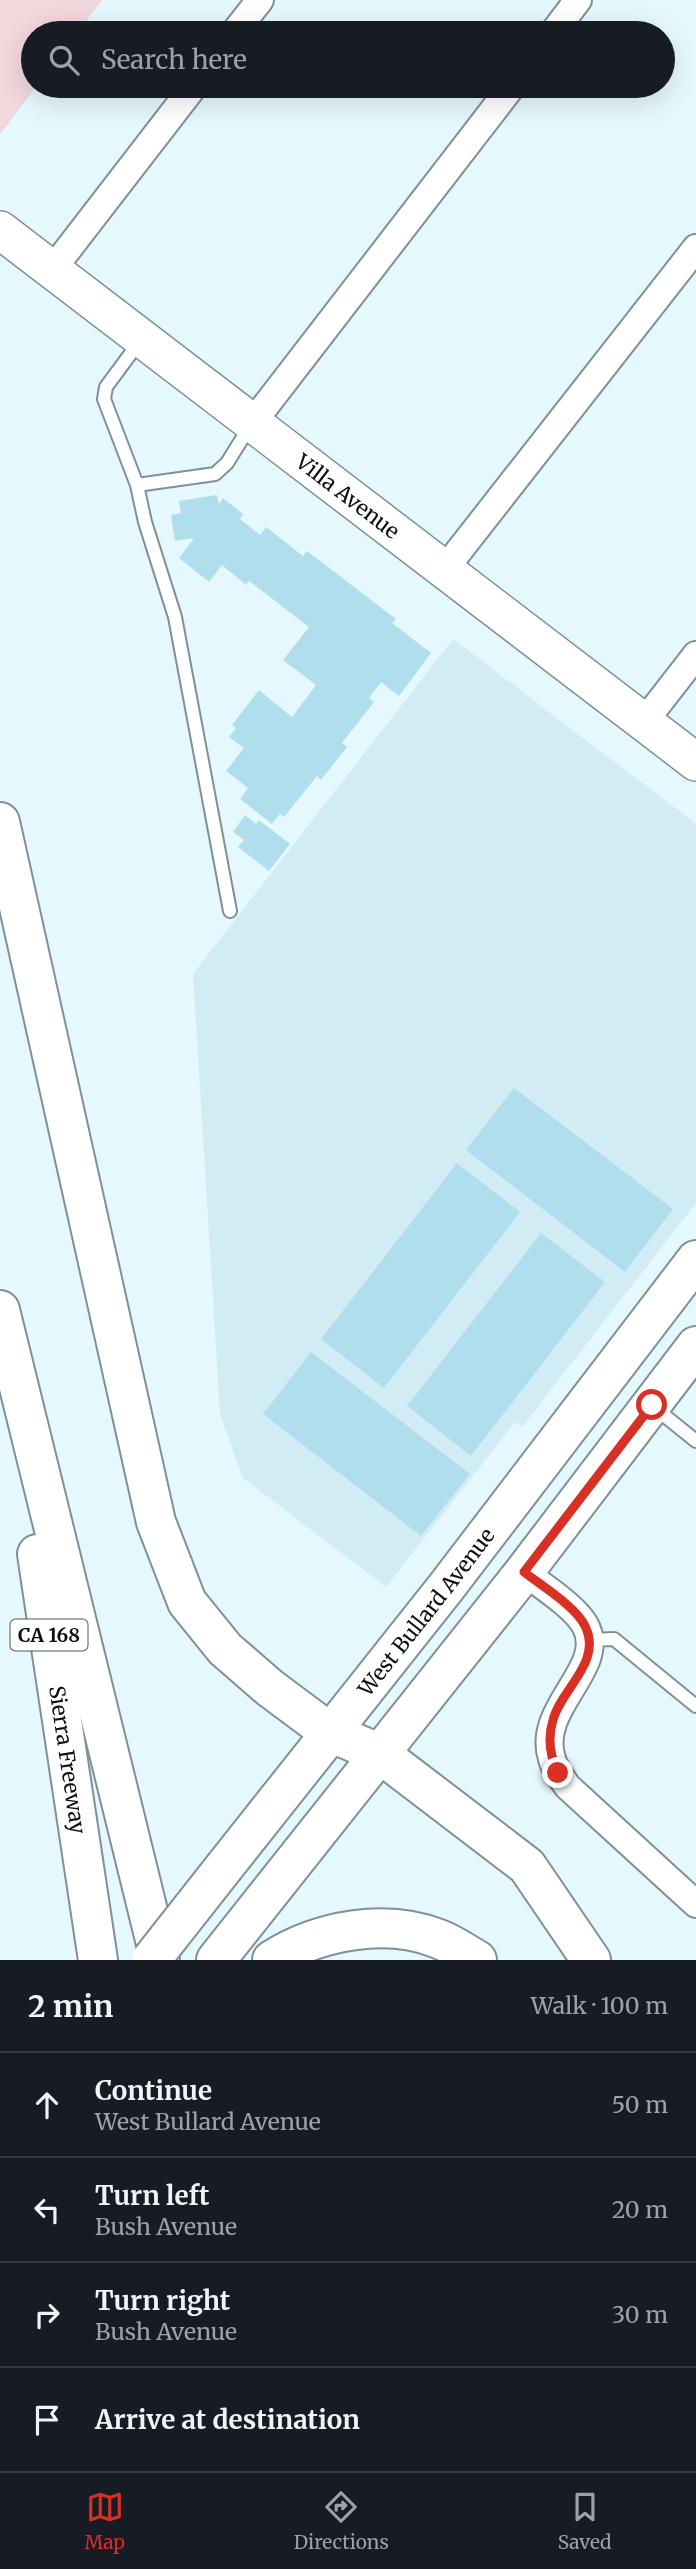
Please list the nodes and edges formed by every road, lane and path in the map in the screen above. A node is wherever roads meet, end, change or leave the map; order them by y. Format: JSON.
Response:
{"nodes":[{"id":1,"x":260,"y":0,"type":"edge"},
{"id":2,"x":578,"y":0,"type":"edge"},
{"id":3,"x":243,"y":21,"type":"edge"},
{"id":4,"x":562,"y":21,"type":"edge"},
{"id":5,"x":185,"y":98,"type":"edge"},
{"id":6,"x":503,"y":98,"type":"edge"},
{"id":7,"x":0,"y":230,"type":"edge"},
{"id":8,"x":696,"y":248,"type":"edge"},
{"id":9,"x":52,"y":270,"type":"junction"},
{"id":10,"x":142,"y":338,"type":"junction"},
{"id":11,"x":253,"y":422,"type":"junction"},
{"id":12,"x":137,"y":485,"type":"junction"},
{"id":13,"x":444,"y":570,"type":"junction"},
{"id":14,"x":696,"y":655,"type":"edge"},
{"id":15,"x":644,"y":722,"type":"junction"},
{"id":16,"x":696,"y":762,"type":"edge"},
{"id":17,"x":0,"y":822,"type":"edge"},
{"id":18,"x":230,"y":911,"type":"dead end"},
{"id":19,"x":696,"y":1260,"type":"edge"},
{"id":20,"x":0,"y":1310,"type":"edge"},
{"id":21,"x":648,"y":1322,"type":"junction"},
{"id":22,"x":696,"y":1346,"type":"edge"},
{"id":23,"x":652,"y":1405,"type":"junction"},
{"id":24,"x":696,"y":1441,"type":"edge"},
{"id":25,"x":524,"y":1572,"type":"junction"},
{"id":26,"x":589,"y":1640,"type":"junction"},
{"id":27,"x":696,"y":1706,"type":"edge"},
{"id":28,"x":329,"y":1732,"type":"junction"},
{"id":29,"x":379,"y":1753,"type":"junction"},
{"id":30,"x":696,"y":1904,"type":"edge"},
{"id":31,"x":228,"y":1946,"type":"edge"},
{"id":32,"x":98,"y":1960,"type":"edge"},
{"id":33,"x":151,"y":1960,"type":"edge"},
{"id":34,"x":160,"y":1960,"type":"edge"},
{"id":35,"x":272,"y":1960,"type":"edge"},
{"id":36,"x":477,"y":1960,"type":"edge"},
{"id":37,"x":591,"y":1960,"type":"edge"}],
"edges":[{"from":1,"to":3,"type":"street"},
{"from":2,"to":4,"type":"street"},
{"from":5,"to":9,"type":"street"},
{"from":6,"to":11,"type":"street"},
{"from":7,"to":9,"type":"main road","name":"Villa Avenue"},
{"from":8,"to":13,"type":"street"},
{"from":9,"to":10,"type":"main road","name":"Villa Avenue"},
{"from":10,"to":11,"type":"main road","name":"Villa Avenue"},
{"from":10,"to":12,"type":"lane"},
{"from":11,"to":12,"type":"lane"},
{"from":11,"to":13,"type":"main road","name":"Villa Avenue"},
{"from":12,"to":18,"type":"lane"},
{"from":13,"to":15,"type":"main road","name":"Villa Avenue"},
{"from":14,"to":15,"type":"street"},
{"from":15,"to":16,"type":"main road","name":"Villa Avenue"},
{"from":17,"to":28,"type":"main road"},
{"from":19,"to":21,"type":"main road","name":"West Bullard Avenue"},
{"from":20,"to":32,"type":"main road","name":"Sierra Freeway","number":"CA 168"},
{"from":20,"to":34,"type":"main road"},
{"from":21,"to":25,"type":"main road"},
{"from":21,"to":28,"type":"main road","name":"West Bullard Avenue"},
{"from":22,"to":23,"type":"main road"},
{"from":23,"to":24,"type":"lane"},
{"from":23,"to":25,"type":"main road"},
{"from":25,"to":26,"type":"street"},
{"from":25,"to":29,"type":"main road"},
{"from":26,"to":27,"type":"lane"},
{"from":26,"to":30,"type":"street"},
{"from":28,"to":29,"type":"main road"},
{"from":28,"to":33,"type":"main road","name":"West Bullard Avenue","bridge":true},
{"from":29,"to":31,"type":"main road"},
{"from":29,"to":37,"type":"main road"},
{"from":35,"to":36,"type":"main road"}]}
